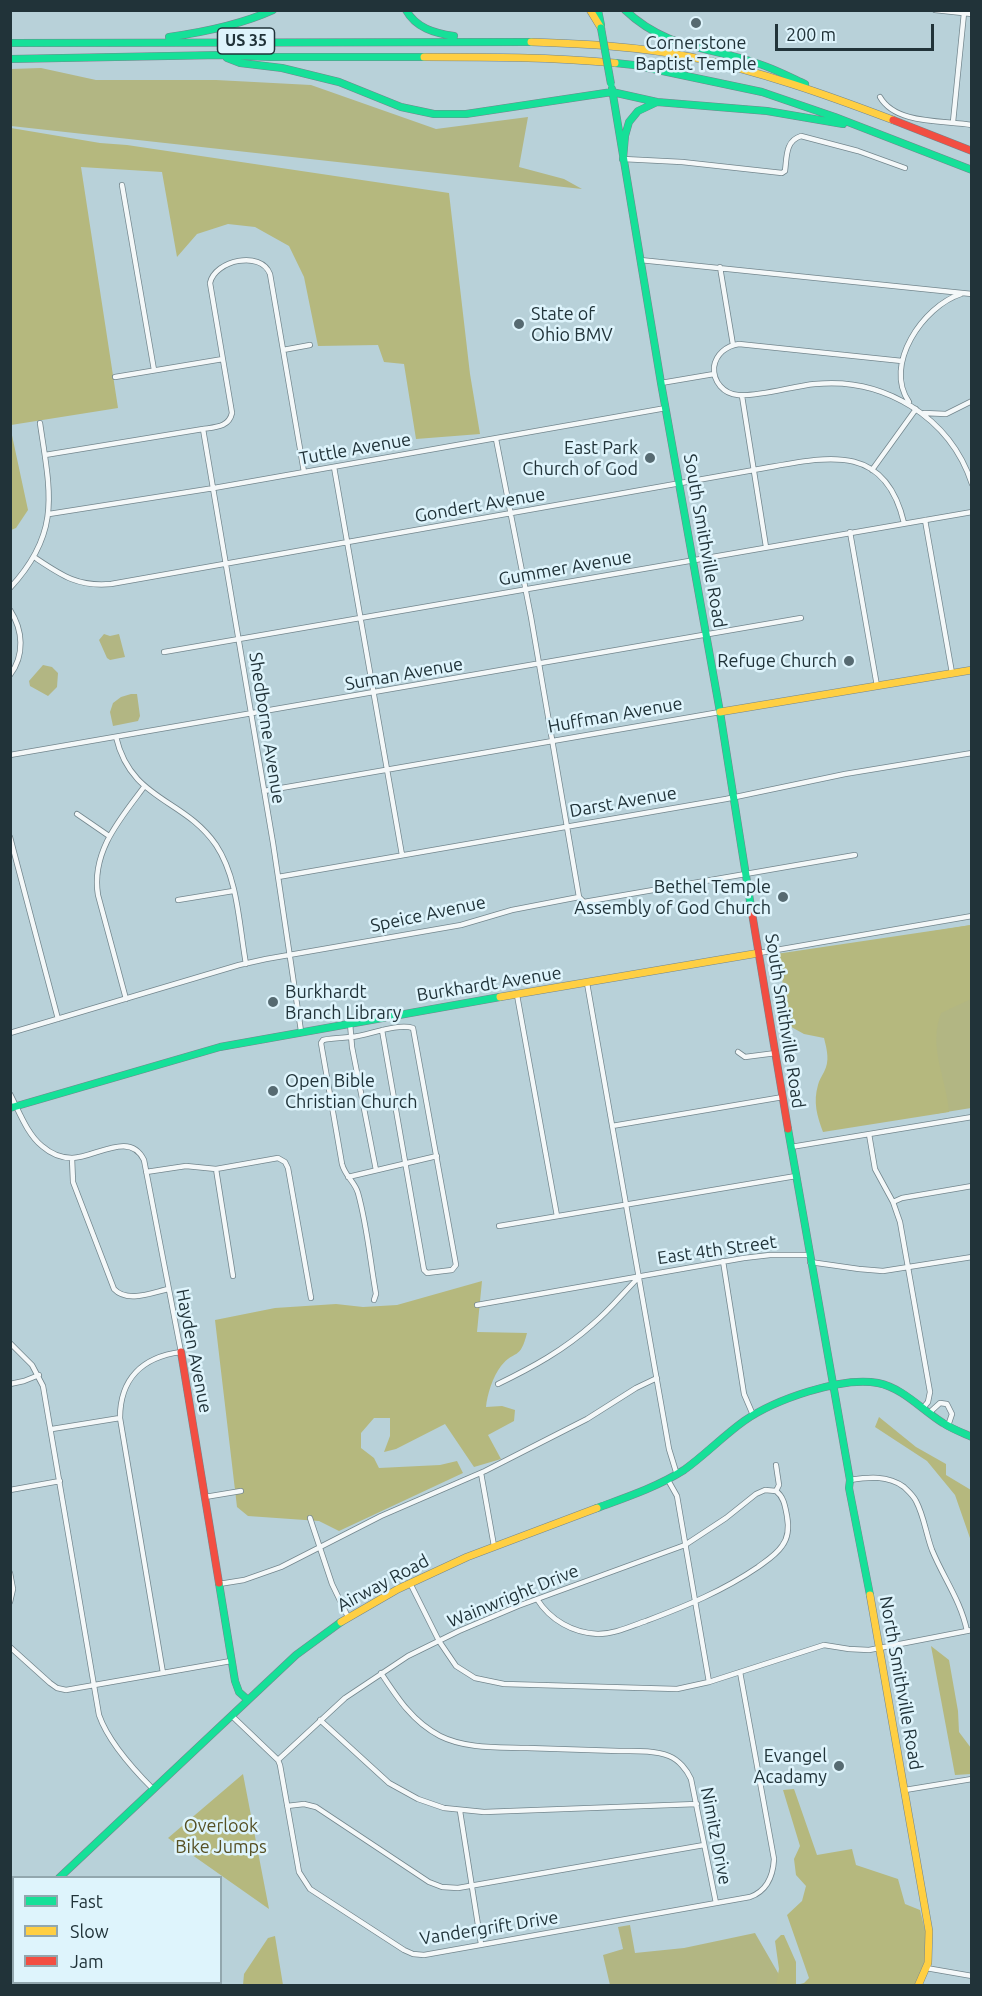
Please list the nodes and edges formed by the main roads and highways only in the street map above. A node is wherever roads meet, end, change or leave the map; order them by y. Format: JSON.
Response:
{"nodes":[{"id":1,"x":273,"y":10,"type":"edge"},
{"id":2,"x":406,"y":10,"type":"edge"},
{"id":3,"x":591,"y":10,"type":"edge"},
{"id":4,"x":598,"y":10,"type":"edge"},
{"id":5,"x":625,"y":10,"type":"edge"},
{"id":6,"x":601,"y":28,"type":"junction"},
{"id":7,"x":481,"y":41,"type":"junction"},
{"id":8,"x":126,"y":42,"type":"junction"},
{"id":9,"x":10,"y":43,"type":"edge"},
{"id":10,"x":221,"y":55,"type":"junction"},
{"id":11,"x":10,"y":59,"type":"edge"},
{"id":12,"x":611,"y":88,"type":"junction"},
{"id":13,"x":657,"y":102,"type":"junction"},
{"id":14,"x":858,"y":108,"type":"junction"},
{"id":15,"x":870,"y":130,"type":"junction"},
{"id":16,"x":972,"y":151,"type":"edge"},
{"id":17,"x":623,"y":159,"type":"junction"},
{"id":18,"x":972,"y":170,"type":"edge"},
{"id":19,"x":972,"y":670,"type":"edge"},
{"id":20,"x":720,"y":712,"type":"junction"},
{"id":21,"x":759,"y":953,"type":"junction"},
{"id":22,"x":14,"y":1107,"type":"edge"},
{"id":23,"x":180,"y":1352,"type":"road end"},
{"id":24,"x":833,"y":1384,"type":"junction"},
{"id":25,"x":972,"y":1437,"type":"edge"},
{"id":26,"x":248,"y":1700,"type":"junction"},
{"id":27,"x":60,"y":1876,"type":"edge"},
{"id":28,"x":918,"y":1986,"type":"edge"}],
"edges":[{"from":1,"to":8,"type":"main road"},
{"from":2,"to":7,"type":"main road"},
{"from":3,"to":6,"type":"main road"},
{"from":4,"to":6,"type":"main road","name":"South Smithville Road"},
{"from":5,"to":14,"type":"main road"},
{"from":6,"to":12,"type":"main road","name":"South Smithville Road","bridge":true},
{"from":7,"to":8,"type":"main road","number":"US 35"},
{"from":7,"to":14,"type":"main road","number":"US 35"},
{"from":8,"to":9,"type":"main road","number":"US 35"},
{"from":10,"to":11,"type":"main road","number":"US 35"},
{"from":10,"to":12,"type":"main road"},
{"from":10,"to":15,"type":"main road","number":"US 35"},
{"from":12,"to":13,"type":"main road"},
{"from":12,"to":17,"type":"main road","name":"South Smithville Road"},
{"from":13,"to":15,"type":"main road"},
{"from":13,"to":17,"type":"main road"},
{"from":14,"to":16,"type":"main road","number":"US 35"},
{"from":15,"to":18,"type":"main road","number":"US 35"},
{"from":17,"to":20,"type":"main road","name":"South Smithville Road"},
{"from":19,"to":20,"type":"main road","name":"Huffman Avenue"},
{"from":20,"to":21,"type":"main road","name":"South Smithville Road"},
{"from":21,"to":22,"type":"main road","name":"Burkhardt Avenue"},
{"from":21,"to":24,"type":"main road","name":"South Smithville Road"},
{"from":23,"to":26,"type":"main road","name":"Hayden Avenue"},
{"from":24,"to":25,"type":"main road","name":"Airway Road"},
{"from":24,"to":26,"type":"main road","name":"Airway Road"},
{"from":24,"to":28,"type":"main road","name":"North Smithville Road"},
{"from":26,"to":27,"type":"main road","name":"Airway Road"}]}
